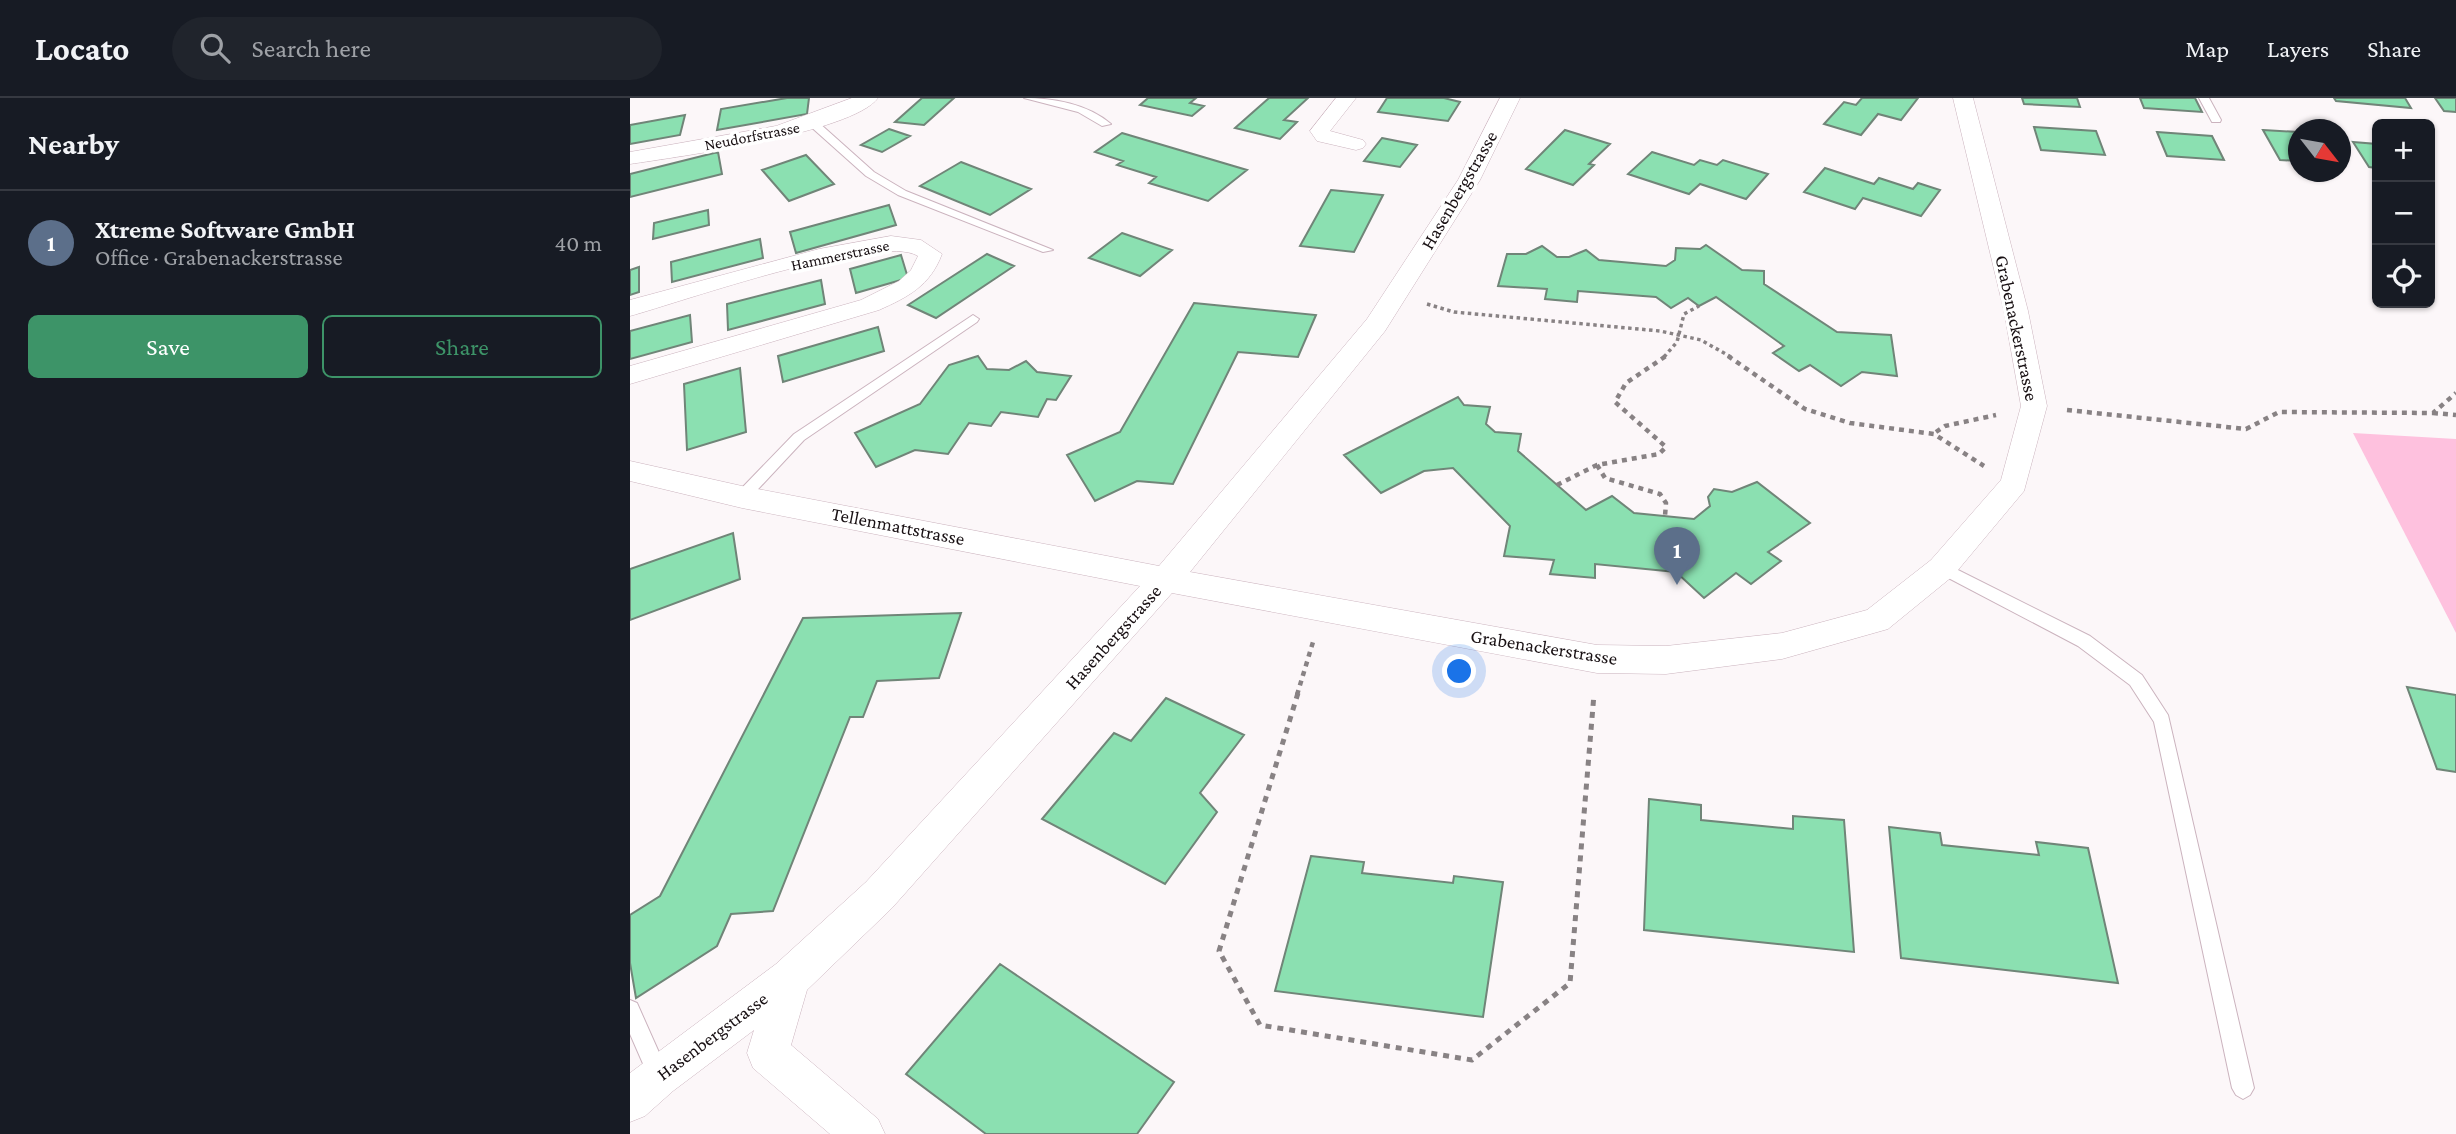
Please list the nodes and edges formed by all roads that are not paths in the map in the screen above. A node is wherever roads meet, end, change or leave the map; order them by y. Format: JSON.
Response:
{"nodes":[{"id":1,"x":868,"y":98,"type":"edge"},
{"id":2,"x":1029,"y":98,"type":"edge"},
{"id":3,"x":1346,"y":98,"type":"edge"},
{"id":4,"x":1510,"y":98,"type":"edge"},
{"id":5,"x":1963,"y":98,"type":"edge"},
{"id":6,"x":2204,"y":98,"type":"edge"},
{"id":7,"x":2216,"y":120,"type":"dead end"},
{"id":8,"x":814,"y":124,"type":"junction"},
{"id":9,"x":1106,"y":124,"type":"dead end"},
{"id":10,"x":1356,"y":144,"type":"dead end"},
{"id":11,"x":630,"y":158,"type":"edge"},
{"id":12,"x":1047,"y":250,"type":"dead end"},
{"id":13,"x":630,"y":308,"type":"edge"},
{"id":14,"x":973,"y":319,"type":"dead end"},
{"id":15,"x":630,"y":375,"type":"edge"},
{"id":16,"x":630,"y":471,"type":"edge"},
{"id":17,"x":743,"y":497,"type":"junction"},
{"id":18,"x":1942,"y":568,"type":"junction"},
{"id":19,"x":1167,"y":578,"type":"junction"},
{"id":20,"x":790,"y":978,"type":"junction"},
{"id":21,"x":630,"y":1010,"type":"edge"},
{"id":22,"x":644,"y":1088,"type":"edge"},
{"id":23,"x":2244,"y":1088,"type":"dead end"},
{"id":24,"x":863,"y":1134,"type":"edge"}],
"edges":[{"from":1,"to":8,"type":"street","name":"Neudorfstrasse"},
{"from":2,"to":9,"type":"lane"},
{"from":3,"to":10,"type":"street"},
{"from":4,"to":19,"type":"street","name":"Hasenbergstrasse"},
{"from":5,"to":18,"type":"street","name":"Grabenackerstrasse"},
{"from":6,"to":7,"type":"lane"},
{"from":8,"to":11,"type":"street","name":"Neudorfstrasse"},
{"from":8,"to":12,"type":"lane"},
{"from":13,"to":15,"type":"street","name":"Hammerstrasse"},
{"from":14,"to":17,"type":"lane"},
{"from":16,"to":17,"type":"street","name":"Tellenmattstrasse"},
{"from":17,"to":19,"type":"street","name":"Tellenmattstrasse"},
{"from":18,"to":19,"type":"street","name":"Grabenackerstrasse"},
{"from":18,"to":23,"type":"lane"},
{"from":19,"to":20,"type":"street","name":"Hasenbergstrasse"},
{"from":20,"to":22,"type":"street","name":"Hasenbergstrasse"},
{"from":20,"to":24,"type":"street"},
{"from":21,"to":22,"type":"lane"}]}
